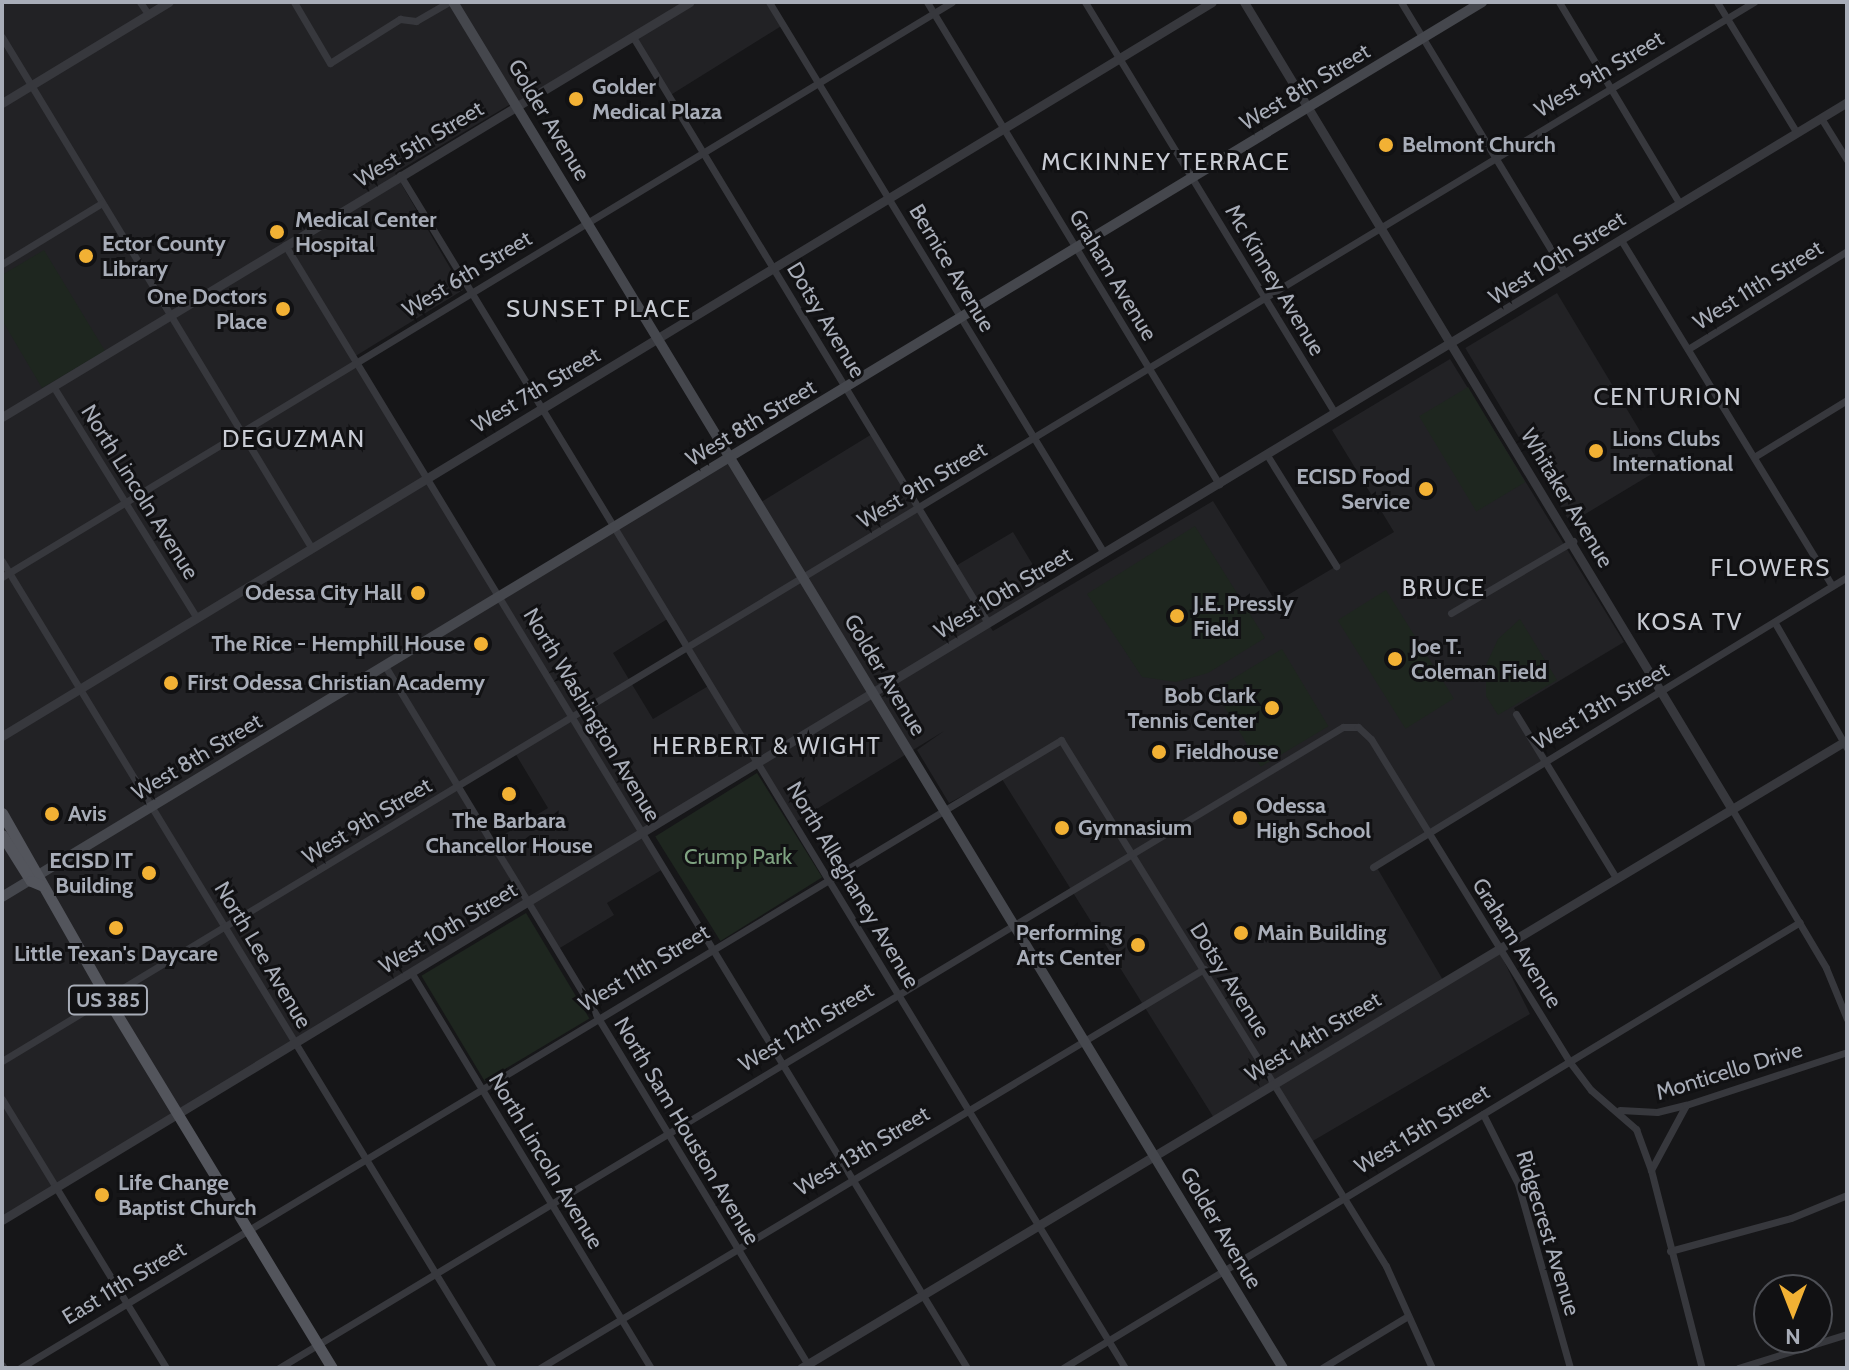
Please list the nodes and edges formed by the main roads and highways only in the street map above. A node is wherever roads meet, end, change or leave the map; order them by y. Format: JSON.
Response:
{"nodes":[{"id":1,"x":451,"y":2,"type":"edge"},
{"id":2,"x":1482,"y":2,"type":"edge"},
{"id":3,"x":731,"y":459,"type":"junction"},
{"id":4,"x":2,"y":813,"type":"edge"},
{"id":5,"x":2,"y":835,"type":"edge"},
{"id":6,"x":38,"y":880,"type":"junction"},
{"id":7,"x":2,"y":897,"type":"edge"},
{"id":8,"x":332,"y":1368,"type":"edge"},
{"id":9,"x":1283,"y":1368,"type":"edge"}],
"edges":[{"from":1,"to":3,"type":"main road","name":"Golder Avenue"},
{"from":2,"to":3,"type":"main road","name":"West 8th Street"},
{"from":3,"to":6,"type":"main road","name":"West 8th Street"},
{"from":3,"to":9,"type":"main road","name":"Golder Avenue"},
{"from":4,"to":6,"type":"main road","number":"US 385"},
{"from":5,"to":6,"type":"main road","number":"US 385"},
{"from":6,"to":7,"type":"main road","name":"West 8th Street"},
{"from":6,"to":8,"type":"main road","number":"US 385"}]}
